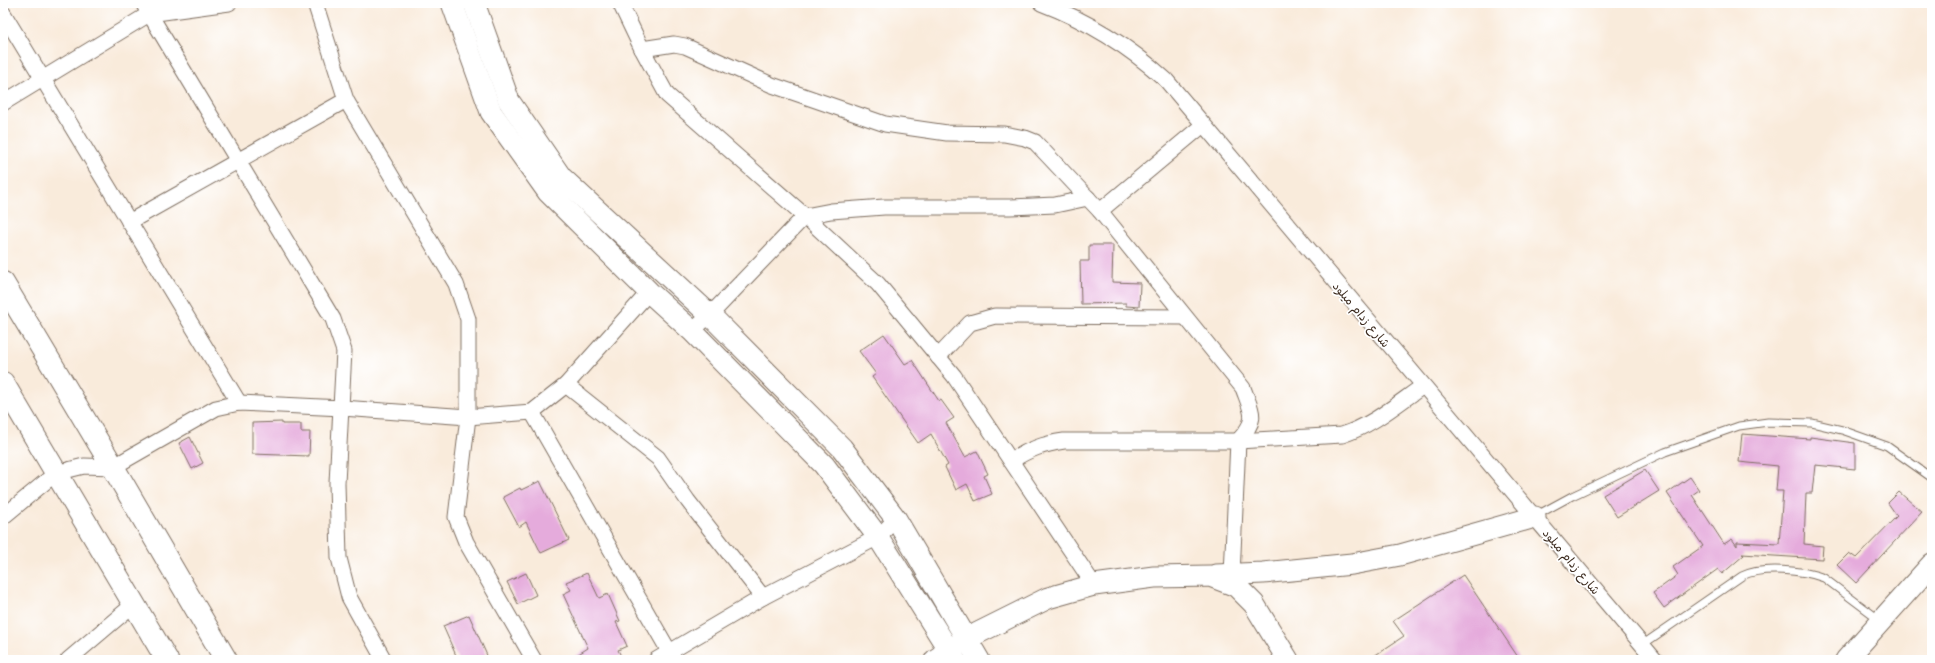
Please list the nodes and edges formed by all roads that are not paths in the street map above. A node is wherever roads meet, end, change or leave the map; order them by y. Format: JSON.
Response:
{"nodes":[{"id":1,"x":230,"y":3,"type":"edge"},
{"id":2,"x":315,"y":3,"type":"edge"},
{"id":3,"x":452,"y":3,"type":"edge"},
{"id":4,"x":474,"y":3,"type":"edge"},
{"id":5,"x":620,"y":3,"type":"edge"},
{"id":6,"x":1041,"y":3,"type":"edge"},
{"id":7,"x":146,"y":8,"type":"edge"},
{"id":8,"x":3,"y":13,"type":"edge"},
{"id":9,"x":642,"y":49,"type":"junction"},
{"id":10,"x":42,"y":79,"type":"junction"},
{"id":11,"x":346,"y":100,"type":"junction"},
{"id":12,"x":3,"y":103,"type":"edge"},
{"id":13,"x":1203,"y":125,"type":"junction"},
{"id":14,"x":237,"y":160,"type":"junction"},
{"id":15,"x":1088,"y":198,"type":"junction"},
{"id":16,"x":1100,"y":211,"type":"junction"},
{"id":17,"x":805,"y":216,"type":"junction"},
{"id":18,"x":129,"y":222,"type":"junction"},
{"id":19,"x":3,"y":283,"type":"edge"},
{"id":20,"x":649,"y":292,"type":"junction"},
{"id":21,"x":710,"y":315,"type":"junction"},
{"id":22,"x":1186,"y":317,"type":"junction"},
{"id":23,"x":692,"y":331,"type":"junction"},
{"id":24,"x":938,"y":357,"type":"junction"},
{"id":25,"x":3,"y":383,"type":"edge"},
{"id":26,"x":566,"y":385,"type":"junction"},
{"id":27,"x":1423,"y":386,"type":"junction"},
{"id":28,"x":239,"y":403,"type":"junction"},
{"id":29,"x":342,"y":408,"type":"junction"},
{"id":30,"x":532,"y":412,"type":"junction"},
{"id":31,"x":468,"y":417,"type":"junction"},
{"id":32,"x":1238,"y":441,"type":"junction"},
{"id":33,"x":1011,"y":461,"type":"junction"},
{"id":34,"x":113,"y":466,"type":"junction"},
{"id":35,"x":56,"y":473,"type":"junction"},
{"id":36,"x":1932,"y":478,"type":"edge"},
{"id":37,"x":3,"y":517,"type":"edge"},
{"id":38,"x":1535,"y":517,"type":"junction"},
{"id":39,"x":896,"y":519,"type":"junction"},
{"id":40,"x":878,"y":537,"type":"junction"},
{"id":41,"x":1932,"y":564,"type":"edge"},
{"id":42,"x":1232,"y":575,"type":"junction"},
{"id":43,"x":1210,"y":576,"type":"junction"},
{"id":44,"x":1094,"y":585,"type":"junction"},
{"id":45,"x":763,"y":597,"type":"junction"},
{"id":46,"x":134,"y":604,"type":"junction"},
{"id":47,"x":1881,"y":621,"type":"junction"},
{"id":48,"x":966,"y":639,"type":"junction"},
{"id":49,"x":1642,"y":645,"type":"junction"},
{"id":50,"x":672,"y":656,"type":"edge"},
{"id":51,"x":946,"y":657,"type":"edge"},
{"id":52,"x":68,"y":660,"type":"edge"},
{"id":53,"x":167,"y":660,"type":"edge"},
{"id":54,"x":226,"y":660,"type":"edge"},
{"id":55,"x":384,"y":660,"type":"edge"},
{"id":56,"x":534,"y":660,"type":"edge"},
{"id":57,"x":656,"y":660,"type":"edge"},
{"id":58,"x":979,"y":660,"type":"edge"},
{"id":59,"x":1288,"y":660,"type":"edge"},
{"id":60,"x":1654,"y":660,"type":"edge"},
{"id":61,"x":1846,"y":660,"type":"edge"}],
"edges":[{"from":1,"to":7,"type":"street"},
{"from":2,"to":11,"type":"street"},
{"from":3,"to":20,"type":"main road"},
{"from":4,"to":21,"type":"main road"},
{"from":5,"to":9,"type":"street"},
{"from":6,"to":13,"type":"street","name":"شارع زدام ميلود"},
{"from":7,"to":10,"type":"street"},
{"from":7,"to":14,"type":"street"},
{"from":8,"to":10,"type":"street"},
{"from":9,"to":15,"type":"street"},
{"from":9,"to":17,"type":"street"},
{"from":10,"to":12,"type":"street"},
{"from":10,"to":18,"type":"street"},
{"from":11,"to":14,"type":"street"},
{"from":11,"to":31,"type":"street"},
{"from":13,"to":16,"type":"street"},
{"from":13,"to":27,"type":"street","name":"شارع زدام ميلود"},
{"from":14,"to":18,"type":"street"},
{"from":14,"to":29,"type":"street"},
{"from":15,"to":16,"type":"street"},
{"from":15,"to":17,"type":"street"},
{"from":16,"to":22,"type":"street"},
{"from":17,"to":21,"type":"street"},
{"from":17,"to":24,"type":"street"},
{"from":18,"to":28,"type":"street"},
{"from":19,"to":34,"type":"main road"},
{"from":20,"to":23,"type":"main road"},
{"from":20,"to":26,"type":"street"},
{"from":21,"to":23,"type":"street"},
{"from":21,"to":39,"type":"main road"},
{"from":22,"to":24,"type":"street"},
{"from":22,"to":32,"type":"street"},
{"from":23,"to":40,"type":"main road"},
{"from":24,"to":33,"type":"street"},
{"from":25,"to":35,"type":"main road"},
{"from":26,"to":30,"type":"street"},
{"from":26,"to":45,"type":"street"},
{"from":27,"to":32,"type":"street"},
{"from":27,"to":38,"type":"street","name":"شارع زدام ميلود"},
{"from":28,"to":29,"type":"street"},
{"from":28,"to":34,"type":"street"},
{"from":29,"to":31,"type":"street"},
{"from":29,"to":55,"type":"street"},
{"from":30,"to":31,"type":"street"},
{"from":30,"to":50,"type":"street"},
{"from":31,"to":56,"type":"street"},
{"from":32,"to":33,"type":"street"},
{"from":32,"to":42,"type":"street"},
{"from":33,"to":44,"type":"street"},
{"from":34,"to":35,"type":"street"},
{"from":34,"to":54,"type":"main road"},
{"from":35,"to":37,"type":"street"},
{"from":35,"to":46,"type":"main road"},
{"from":36,"to":38,"type":"lane"},
{"from":38,"to":42,"type":"main road"},
{"from":38,"to":49,"type":"street","name":"شارع زدام ميلود"},
{"from":39,"to":40,"type":"street"},
{"from":39,"to":48,"type":"main road"},
{"from":40,"to":45,"type":"street"},
{"from":40,"to":51,"type":"main road"},
{"from":41,"to":47,"type":"main road"},
{"from":42,"to":43,"type":"main road"},
{"from":43,"to":44,"type":"main road"},
{"from":43,"to":59,"type":"main road"},
{"from":44,"to":48,"type":"main road"},
{"from":45,"to":50,"type":"street"},
{"from":46,"to":52,"type":"street"},
{"from":46,"to":53,"type":"main road"},
{"from":47,"to":49,"type":"lane"},
{"from":47,"to":61,"type":"main road"},
{"from":48,"to":51,"type":"main road"},
{"from":48,"to":58,"type":"main road"},
{"from":49,"to":60,"type":"street","name":"شارع زدام ميلود"},
{"from":50,"to":57,"type":"street"}]}
